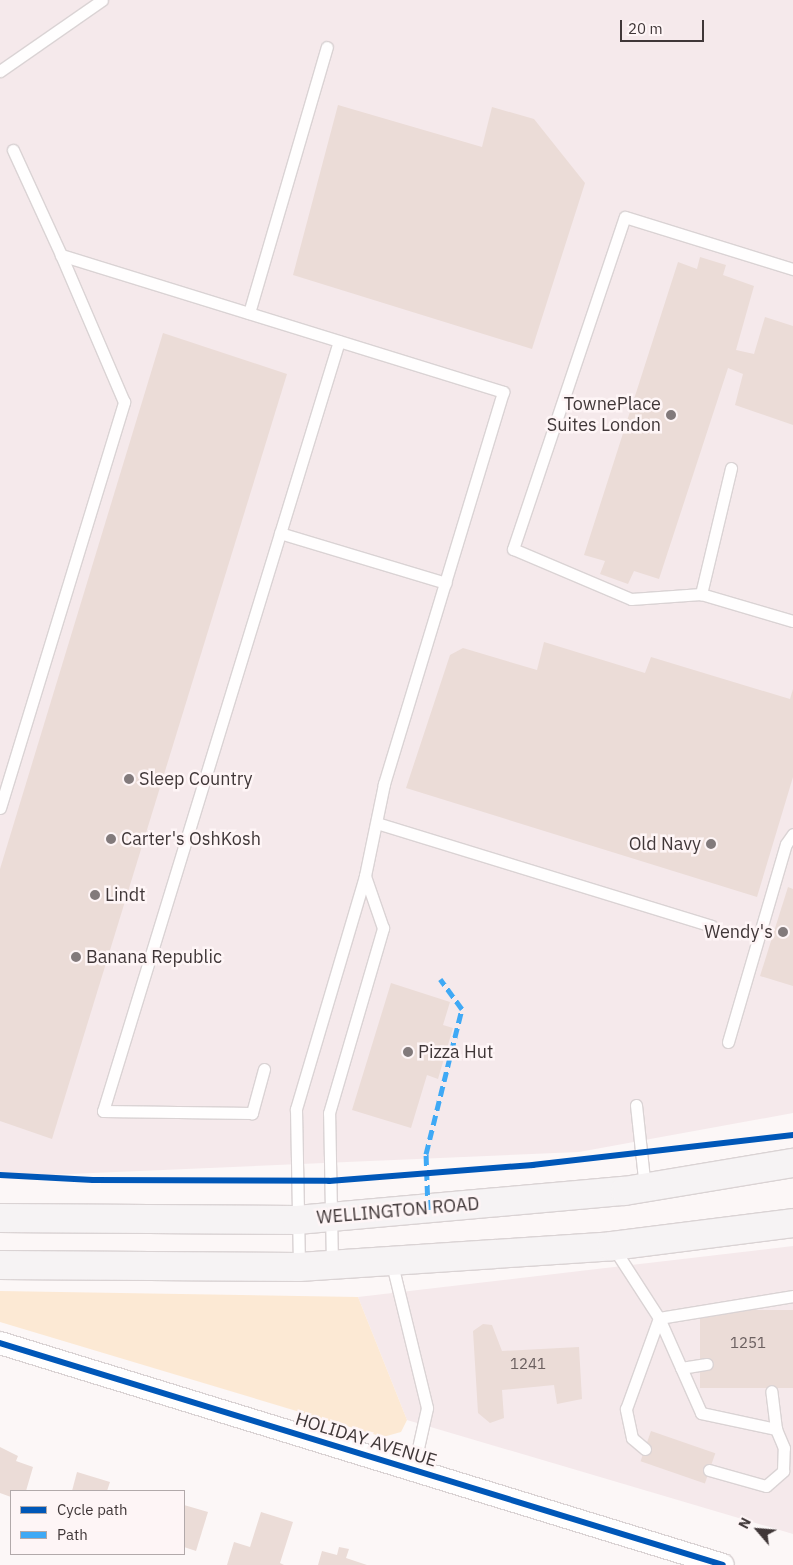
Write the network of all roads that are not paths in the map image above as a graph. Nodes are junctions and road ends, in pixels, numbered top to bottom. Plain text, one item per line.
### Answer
1 (102, 0) edge
2 (327, 47) dead end
3 (0, 71) edge
4 (13, 150) dead end
5 (61, 255) junction
6 (793, 269) edge
7 (249, 313) junction
8 (339, 341) junction
9 (731, 468) dead end
10 (280, 533) junction
11 (446, 583) junction
12 (701, 594) junction
13 (793, 621) edge
14 (0, 808) edge
15 (377, 823) junction
16 (793, 834) edge
17 (788, 857) edge
18 (365, 876) junction
19 (710, 926) dead end
20 (728, 1042) dead end
21 (264, 1069) dead end
22 (636, 1105) dead end
23 (793, 1163) edge
24 (645, 1188) junction
25 (330, 1217) junction
26 (0, 1218) edge
27 (297, 1220) junction
28 (793, 1223) edge
29 (612, 1246) junction
30 (391, 1260) junction
31 (332, 1264) junction
32 (0, 1265) edge
33 (299, 1267) junction
34 (793, 1296) edge
35 (763, 1301) junction
36 (765, 1314) dead end
37 (659, 1318) junction
38 (0, 1344) edge
39 (707, 1364) dead end
40 (681, 1368) junction
41 (771, 1391) dead end
42 (776, 1428) junction
43 (645, 1449) dead end
44 (413, 1470) junction
45 (709, 1470) dead end
46 (723, 1565) edge

1 - 3 lane
2 - 7 lane
4 - 5 lane
5 - 7 lane
5 - 14 lane
6 - 12 lane
7 - 8 lane
8 - 10 lane
8 - 11 lane
9 - 12 lane
10 - 11 lane
10 - 21 lane
11 - 15 lane
12 - 13 lane
15 - 18 lane
15 - 19 lane
16 - 17 lane
17 - 20 lane
18 - 25 lane
18 - 27 lane
22 - 24 lane
23 - 24 main road, WELLINGTON ROAD
24 - 25 main road, WELLINGTON ROAD
25 - 27 main road, WELLINGTON ROAD
25 - 31 lane
26 - 27 main road, WELLINGTON ROAD
27 - 33 lane
28 - 29 main road
29 - 30 main road
29 - 37 lane
30 - 31 main road
30 - 44 lane
31 - 33 main road
32 - 33 main road
34 - 35 lane
35 - 36 lane
35 - 37 lane
37 - 40 lane
37 - 43 lane
38 - 44 street, HOLIDAY AVENUE
39 - 40 lane
40 - 42 lane
41 - 42 lane
42 - 45 lane
44 - 46 street, HOLIDAY AVENUE

